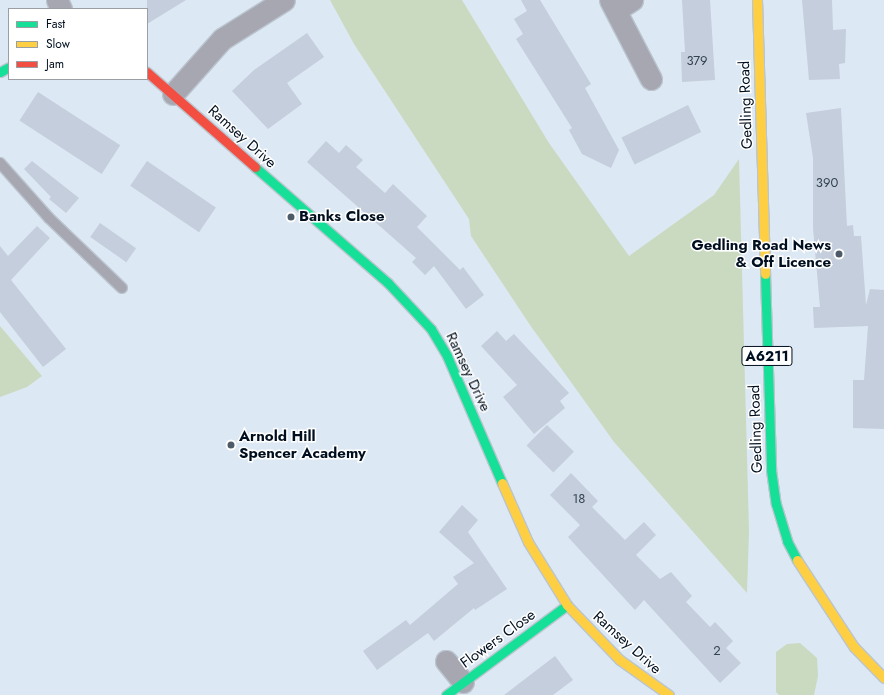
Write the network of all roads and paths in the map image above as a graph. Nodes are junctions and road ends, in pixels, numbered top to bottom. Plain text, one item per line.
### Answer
1 (757, 0) edge
2 (273, 2) edge
3 (619, 3) edge
4 (148, 73) edge
5 (651, 80) dead end
6 (173, 94) junction
7 (0, 163) edge
8 (122, 288) dead end
9 (567, 605) junction
10 (446, 661) dead end
11 (884, 678) edge
12 (463, 682) junction
13 (446, 695) edge
14 (669, 695) edge

1 - 11 street, Gedling Road / A6211
2 - 6 street
3 - 5 street
4 - 6 street, Ramsey Drive
6 - 9 street, Ramsey Drive
7 - 8 lane
9 - 12 street, Flowers Close
9 - 14 street, Ramsey Drive
10 - 12 street
12 - 13 street, Flowers Close

